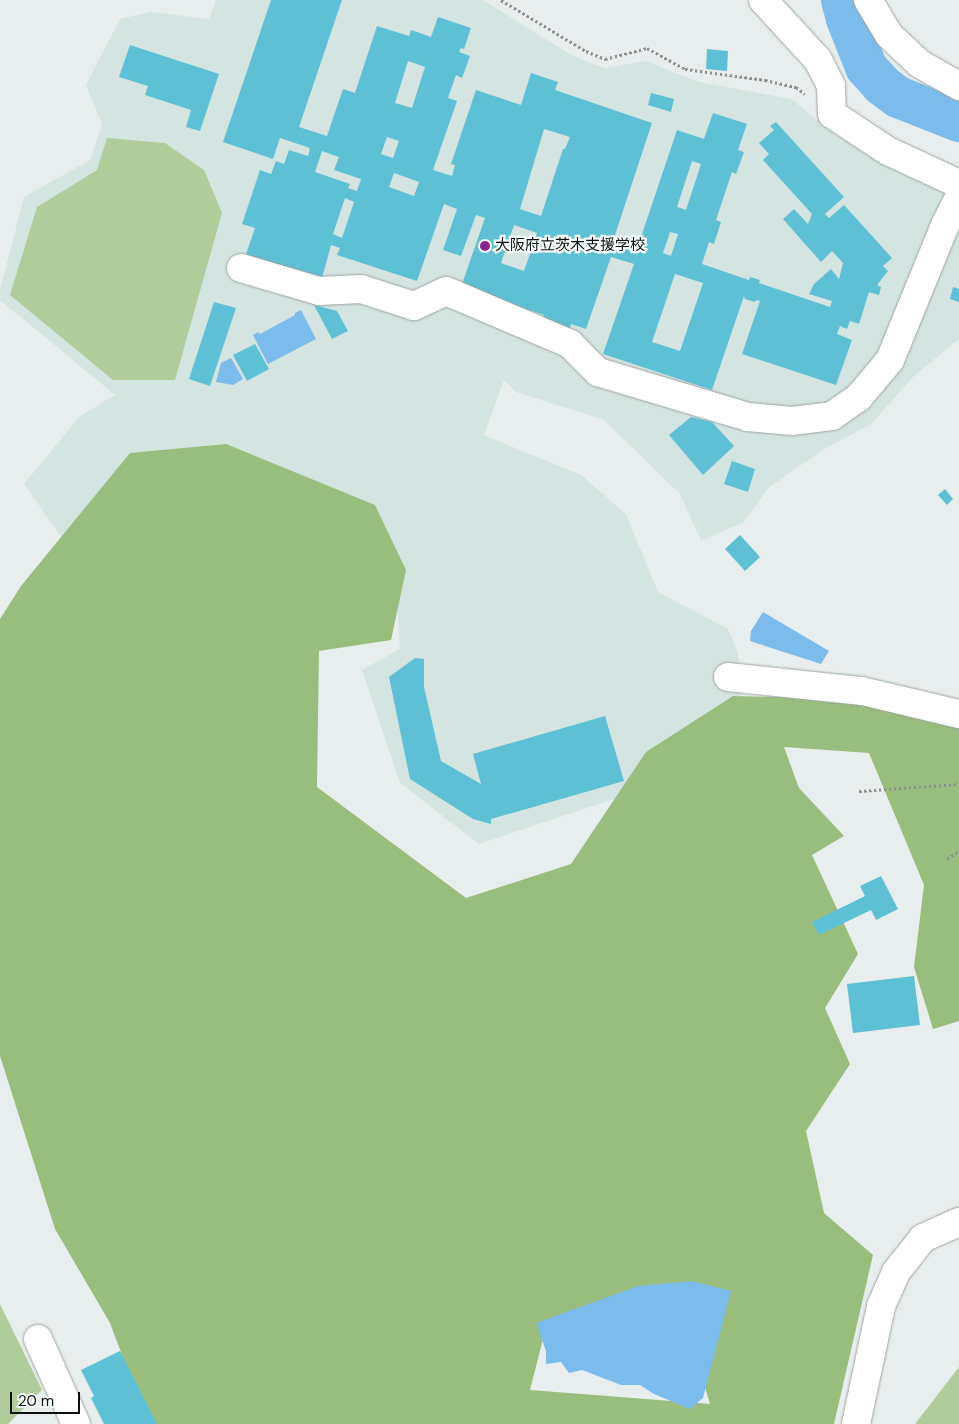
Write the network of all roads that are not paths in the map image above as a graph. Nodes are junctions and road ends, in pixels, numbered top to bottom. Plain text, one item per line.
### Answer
1 (763, 0) edge
2 (868, 0) edge
3 (959, 86) edge
4 (959, 184) edge
5 (959, 198) edge
6 (241, 268) dead end
7 (728, 677) dead end
8 (959, 714) edge
9 (959, 1222) edge
10 (38, 1339) dead end
11 (76, 1424) edge
12 (856, 1424) edge

1 - 4 street
2 - 3 street
5 - 6 street
7 - 8 street
9 - 12 street
10 - 11 street

